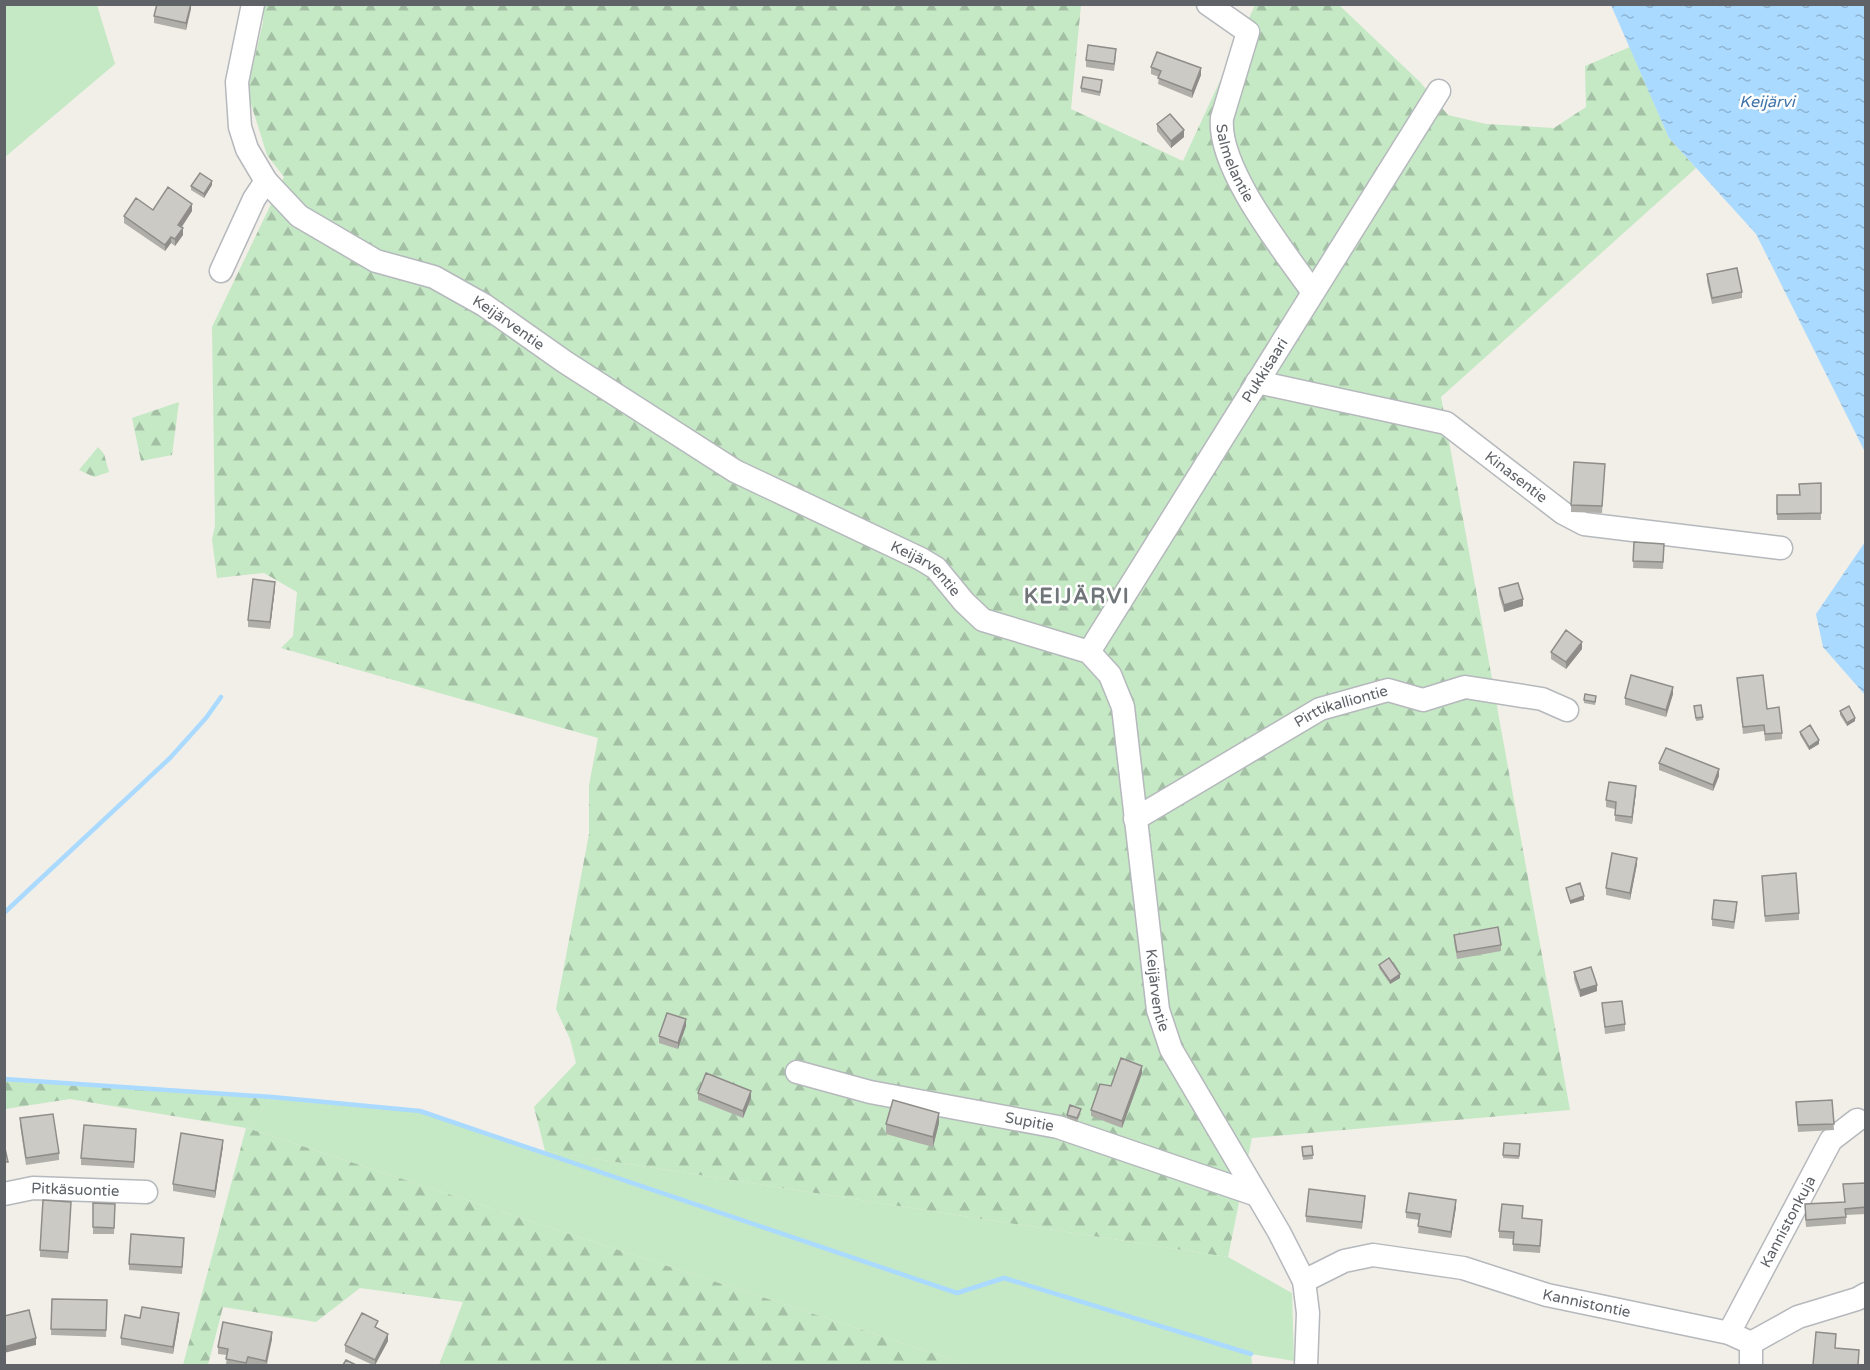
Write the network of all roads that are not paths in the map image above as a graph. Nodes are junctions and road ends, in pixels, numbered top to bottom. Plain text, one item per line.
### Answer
1 (253, 4) edge
2 (1208, 4) edge
3 (1439, 91) dead end
4 (266, 181) junction
5 (220, 271) dead end
6 (1312, 291) junction
7 (1257, 382) junction
8 (1781, 548) dead end
9 (1089, 652) junction
10 (1567, 710) dead end
11 (1135, 819) junction
12 (797, 1072) dead end
13 (1857, 1120) dead end
14 (146, 1192) dead end
15 (4, 1194) edge
16 (1257, 1195) junction
17 (1304, 1281) junction
18 (1866, 1294) edge
19 (1730, 1333) junction
20 (1751, 1343) junction
21 (1306, 1365) edge
22 (1751, 1365) edge

1 - 4 street, Keijärventie
2 - 6 street, Salmelantie
3 - 6 street, Pukkisaari
4 - 5 street
4 - 9 street, Keijärventie
6 - 7 street, Pukkisaari
7 - 8 street, Kinasentie
7 - 9 street, Pukkisaari
9 - 11 street, Keijärventie
10 - 11 street, Pirttikalliontie
11 - 16 street, Keijärventie
12 - 16 street, Supitie
13 - 19 street, Kannistonkuja
14 - 15 street, Pitkäsuontie
16 - 17 street, Keijärventie
17 - 19 street, Kannistontie
17 - 21 street, Keijärventie
18 - 20 street
19 - 20 street, Kannistontie
20 - 22 street

